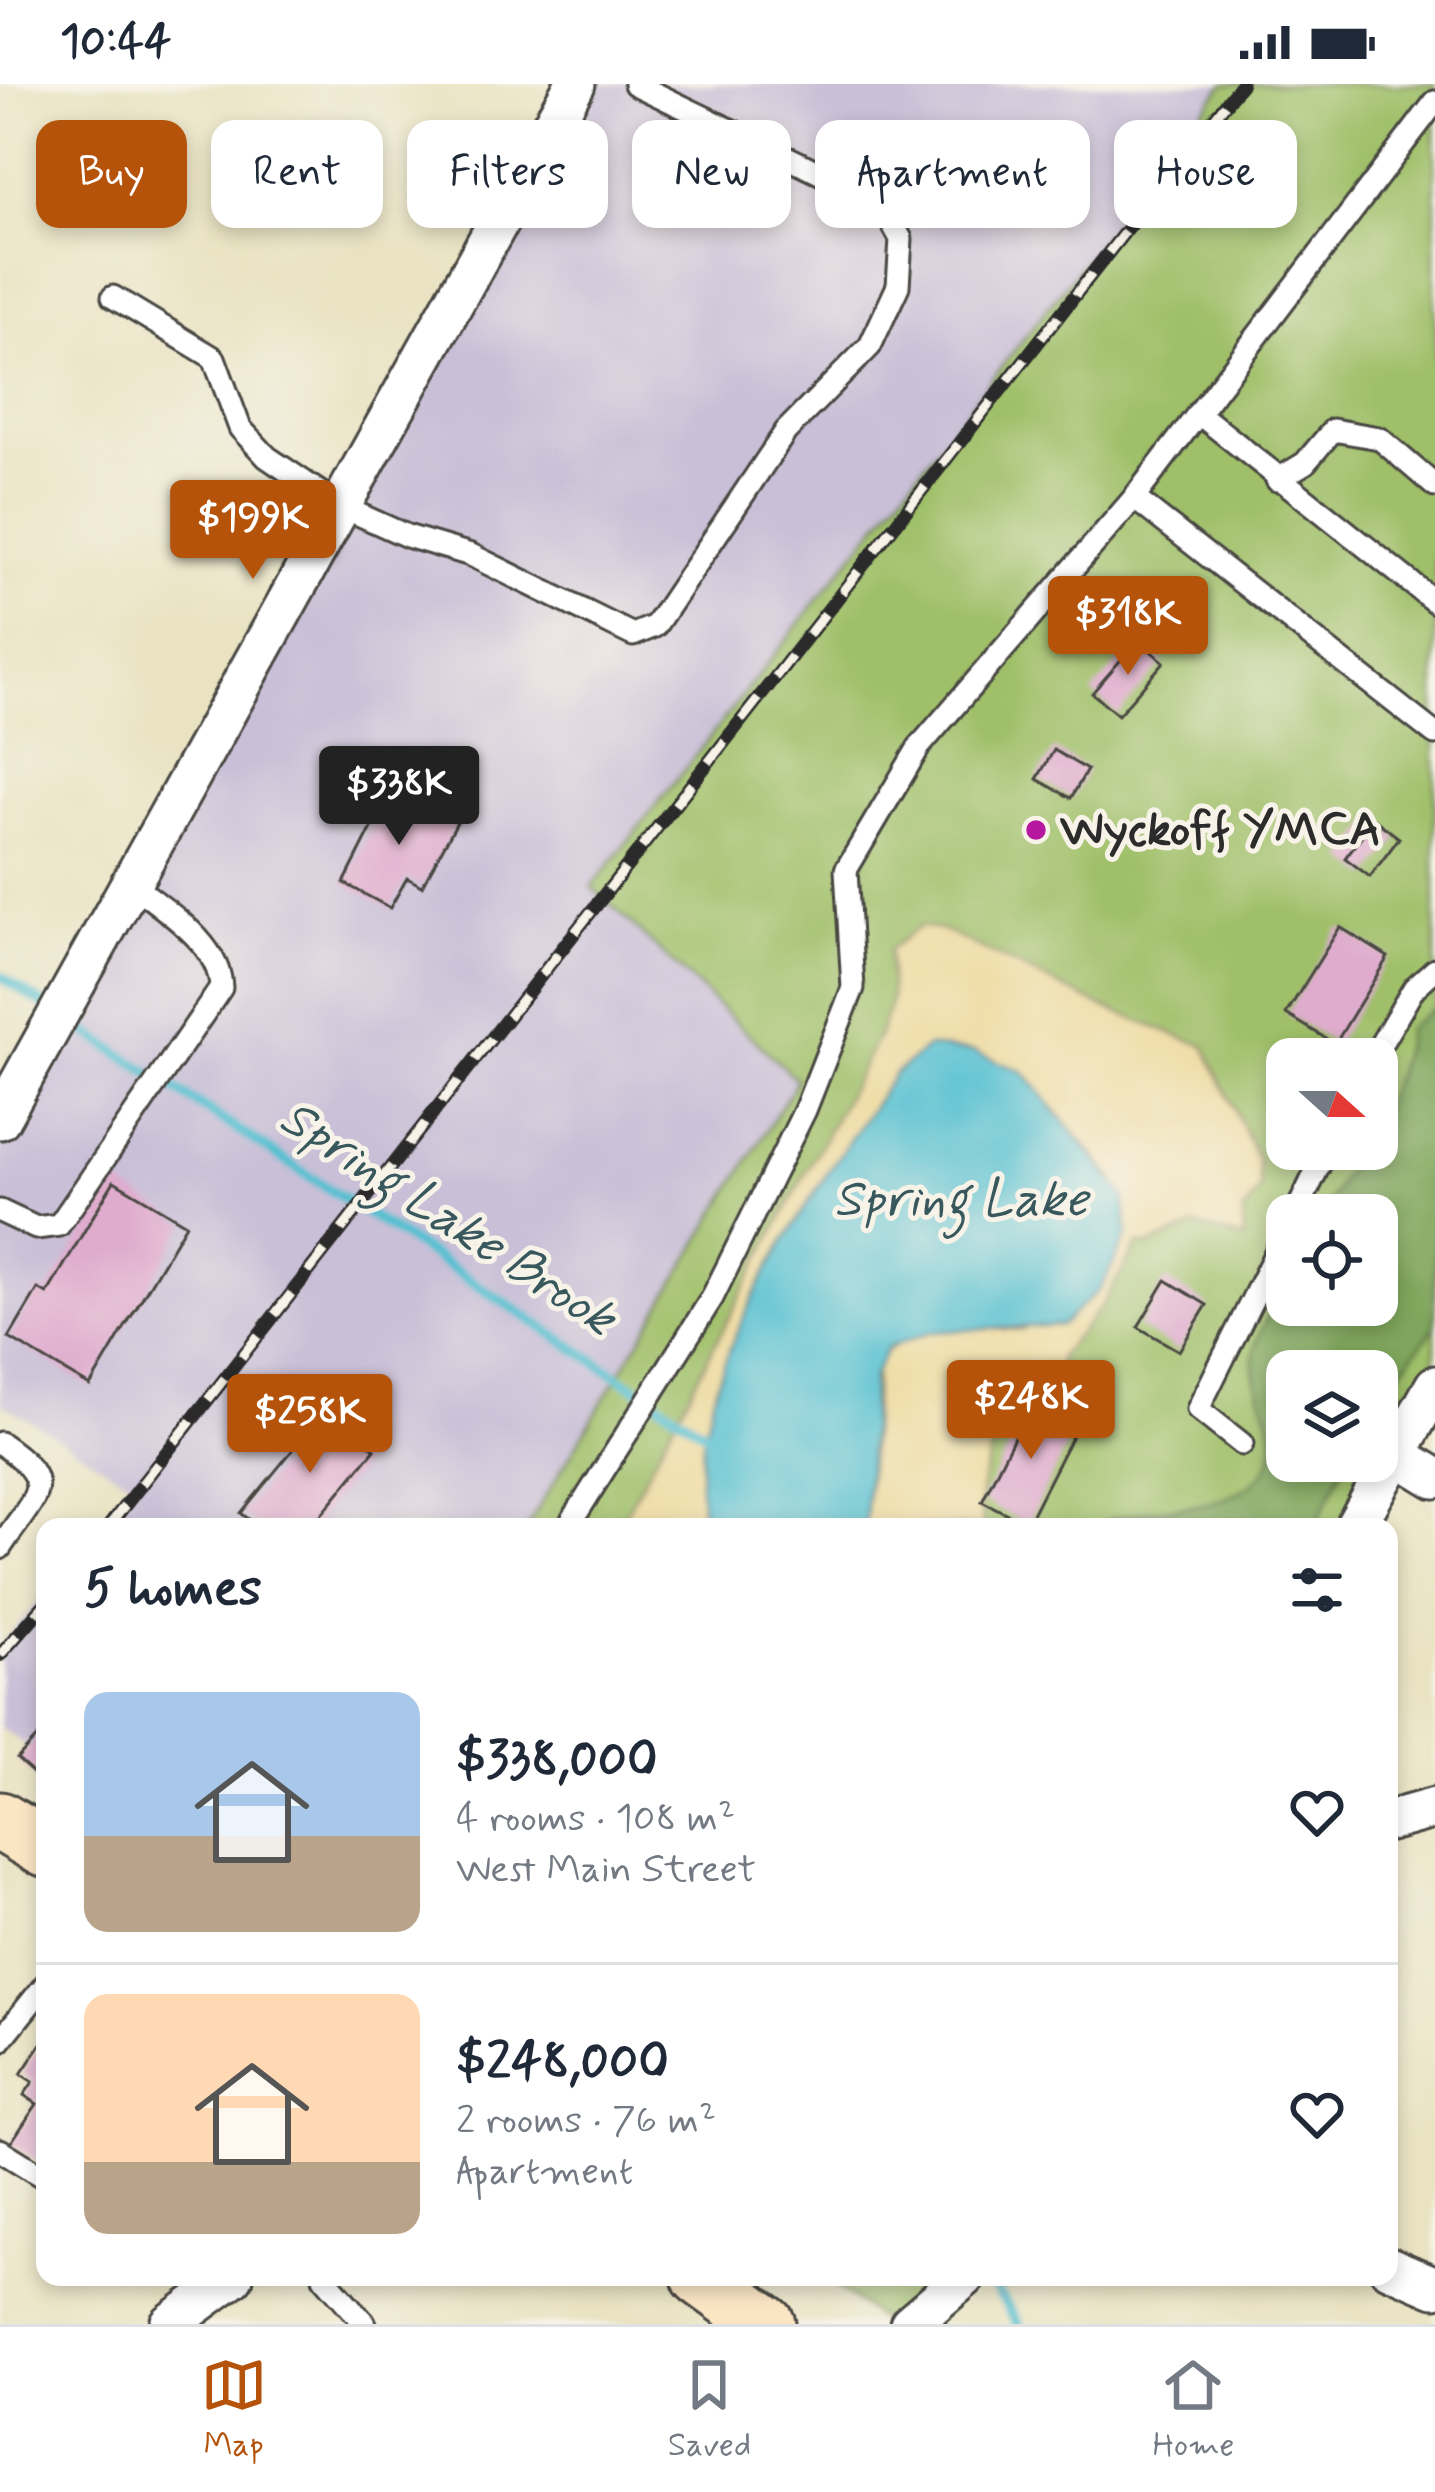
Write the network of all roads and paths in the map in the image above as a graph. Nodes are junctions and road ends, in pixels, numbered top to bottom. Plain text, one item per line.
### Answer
1 (575, 84) edge
2 (635, 84) edge
3 (1435, 102) edge
4 (113, 297) dead end
5 (1198, 413) junction
6 (1277, 480) junction
7 (1435, 486) edge
8 (1134, 497) junction
9 (338, 505) junction
10 (1435, 602) edge
11 (1435, 734) edge
12 (130, 882) junction
13 (1435, 969) edge
14 (1384, 1038) edge
15 (0, 1119) edge
16 (0, 1211) edge
17 (1266, 1272) edge
18 (1435, 1386) edge
19 (0, 1443) edge
20 (1242, 1444) dead end
21 (1398, 1446) edge
22 (1398, 1455) edge
23 (1435, 1478) edge
24 (1379, 1482) edge
25 (574, 1518) edge
26 (1360, 1518) edge
27 (0, 1548) edge
28 (1435, 1808) edge
29 (1398, 1818) edge
30 (36, 1996) edge
31 (0, 2041) edge
32 (0, 2150) edge
33 (36, 2172) edge
34 (1398, 2270) edge
35 (1432, 2283) edge
36 (221, 2286) edge
37 (332, 2286) edge
38 (713, 2286) edge
39 (954, 2286) edge
40 (170, 2324) edge
41 (364, 2324) edge
42 (766, 2324) edge
43 (910, 2324) edge

1 - 9 street
2 - 9 lane
3 - 5 lane
4 - 9 lane
5 - 6 lane
5 - 8 lane
6 - 7 lane
6 - 10 lane
8 - 11 lane
8 - 25 lane
9 - 12 street
12 - 15 street
12 - 16 lane
13 - 14 lane
17 - 20 lane
18 - 21 street
19 - 27 lane
22 - 23 street
24 - 26 street
28 - 29 street
30 - 31 lane
32 - 33 lane
34 - 35 street
36 - 40 street
37 - 41 lane
38 - 42 main road
39 - 43 street

